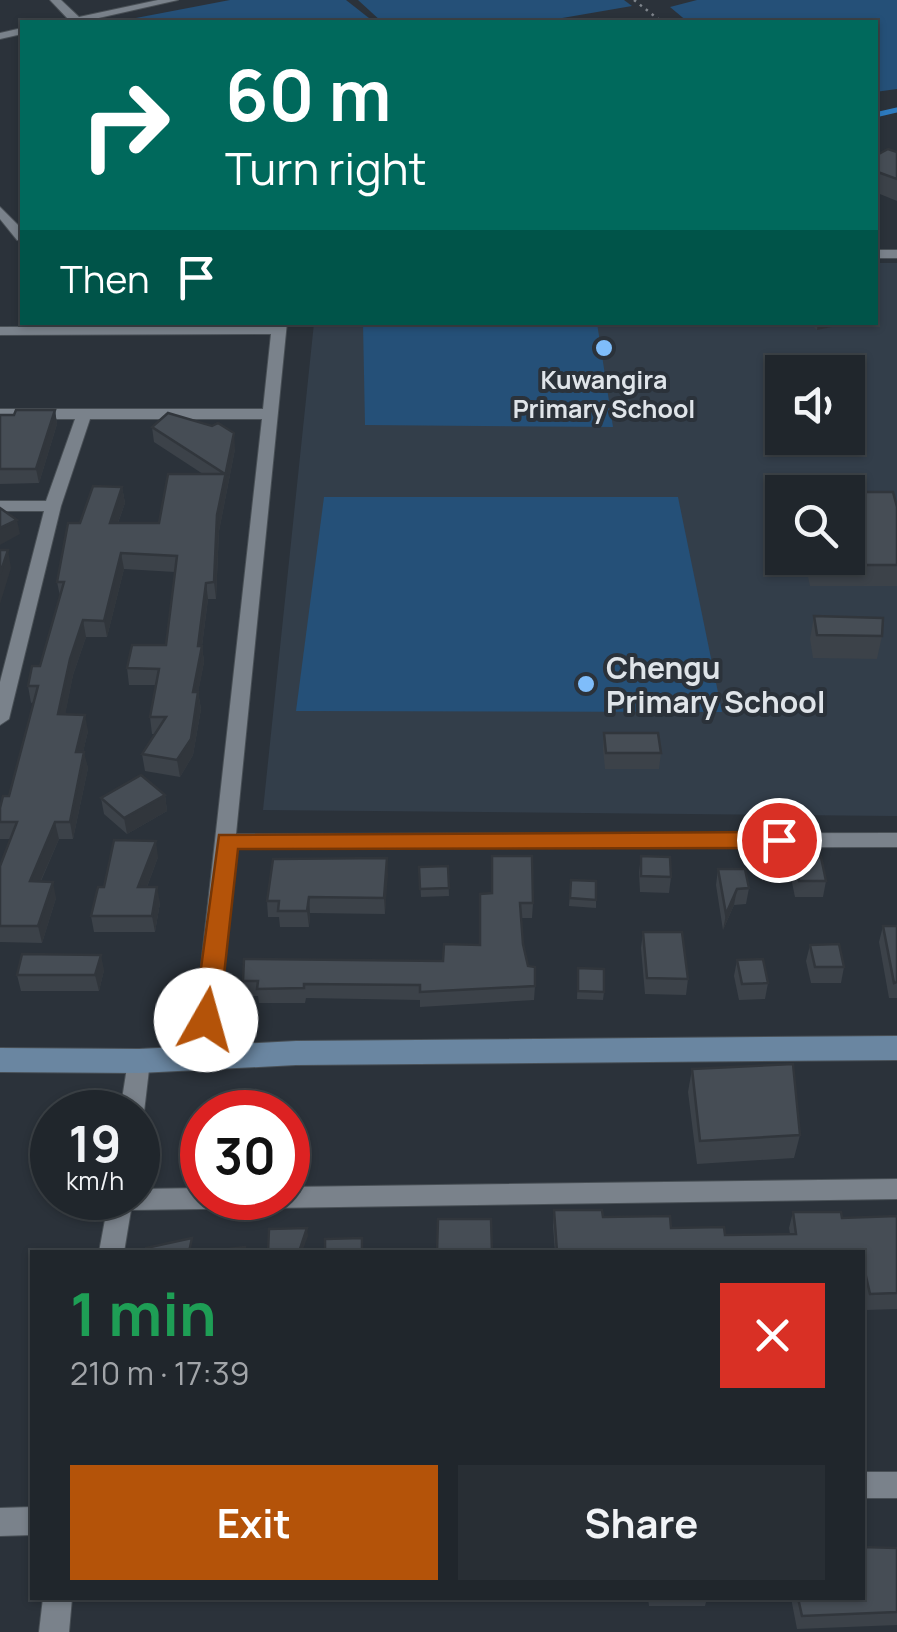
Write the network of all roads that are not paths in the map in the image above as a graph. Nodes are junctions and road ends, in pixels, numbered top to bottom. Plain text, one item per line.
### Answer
1 (55, 0) edge
2 (171, 0) edge
3 (70, 20) edge
4 (81, 20) edge
5 (0, 212) edge
6 (20, 235) edge
7 (279, 326) edge
8 (0, 331) edge
9 (0, 414) edge
10 (84, 414) junction
11 (267, 414) junction
12 (0, 506) edge
13 (53, 506) junction
14 (0, 719) edge
15 (897, 840) edge
16 (228, 841) junction
17 (897, 1048) edge
18 (202, 1056) junction
19 (0, 1060) edge
20 (139, 1061) junction
21 (135, 1090) edge
22 (897, 1189) edge
23 (160, 1198) edge
24 (117, 1220) edge
25 (112, 1250) edge
26 (865, 1485) edge
27 (897, 1485) edge
28 (30, 1521) edge
29 (0, 1522) edge
30 (58, 1600) edge
31 (54, 1632) edge

1 - 3 street
2 - 4 street
5 - 6 street
7 - 8 street
7 - 11 street
9 - 10 street
10 - 11 street
10 - 13 street
11 - 16 street
12 - 13 street
13 - 14 street
15 - 16 street
16 - 18 street
17 - 18 street
18 - 20 street
19 - 20 street
20 - 21 street
22 - 23 street
24 - 25 street
26 - 27 street
28 - 29 street
30 - 31 street

